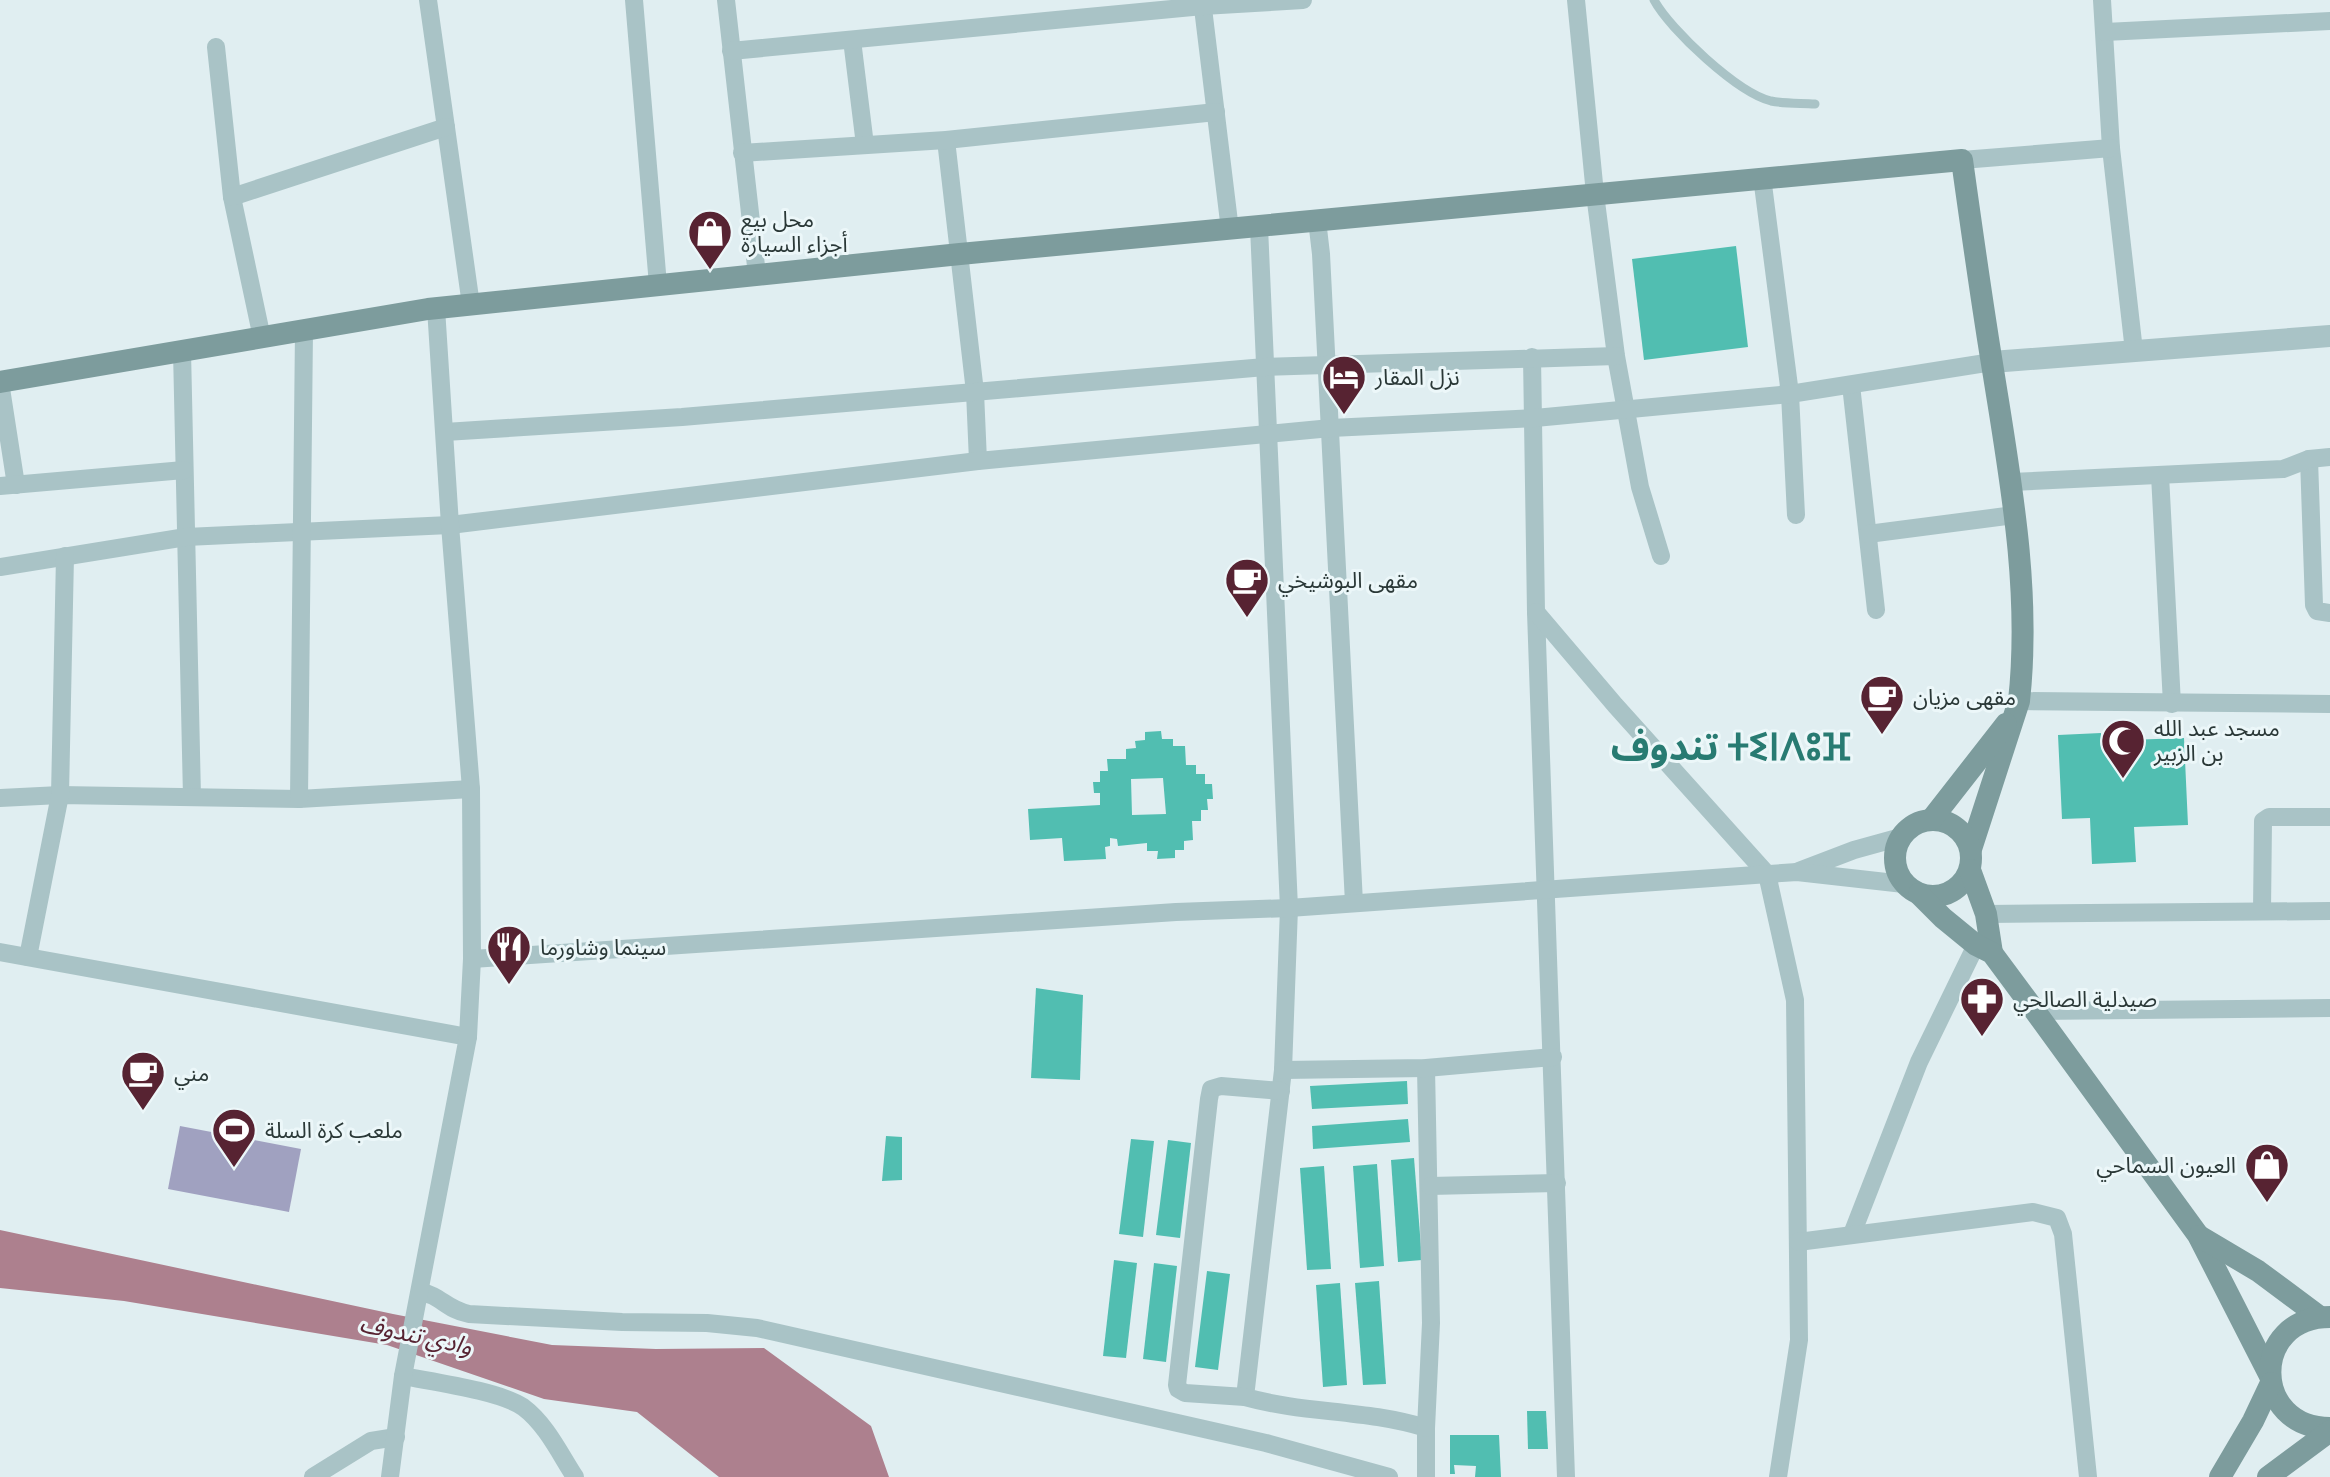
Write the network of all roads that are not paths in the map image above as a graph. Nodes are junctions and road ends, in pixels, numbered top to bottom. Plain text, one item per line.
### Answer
1 (428, 0) edge
2 (634, 0) edge
3 (726, 0) edge
4 (1303, 0) edge
5 (1576, 0) edge
6 (1654, 0) edge
7 (2102, 0) edge
8 (1202, 3) edge
9 (2330, 21) edge
10 (2105, 32) junction
11 (852, 40) junction
12 (216, 47) dead end
13 (731, 51) junction
14 (1815, 104) dead end
15 (1216, 112) junction
16 (446, 127) junction
17 (946, 140) junction
18 (865, 145) junction
19 (2111, 148) junction
20 (742, 153) junction
21 (1962, 160) junction
22 (1762, 177) junction
23 (1595, 194) junction
24 (232, 197) junction
25 (1317, 220) junction
26 (1259, 227) junction
27 (1230, 230) junction
28 (960, 254) junction
29 (757, 275) junction
30 (658, 285) junction
31 (471, 305) junction
32 (436, 308) junction
33 (304, 330) junction
34 (2330, 336) edge
35 (262, 338) junction
36 (182, 351) junction
37 (2134, 351) junction
38 (1616, 356) junction
39 (1532, 357) junction
40 (1992, 362) junction
41 (1326, 364) junction
42 (1265, 367) junction
43 (0, 382) edge
44 (1851, 385) junction
45 (975, 392) junction
46 (1790, 394) junction
47 (1624, 411) junction
48 (1535, 418) junction
49 (1331, 428) junction
50 (445, 432) junction
51 (1268, 434) junction
52 (2330, 457) edge
53 (2309, 459) junction
54 (978, 461) junction
55 (184, 470) junction
56 (2160, 475) junction
57 (2011, 482) junction
58 (8, 486) edge
59 (1796, 515) dead end
60 (2014, 515) junction
61 (450, 525) junction
62 (303, 532) junction
63 (1868, 534) junction
64 (186, 537) junction
65 (65, 556) junction
66 (1661, 556) dead end
67 (0, 567) edge
68 (1876, 610) dead end
69 (1536, 612) junction
70 (2330, 613) edge
71 (2172, 704) junction
72 (2330, 704) edge
73 (2016, 708) junction
74 (471, 789) junction
75 (60, 795) junction
76 (192, 797) junction
77 (0, 798) edge
78 (299, 799) junction
79 (2330, 817) edge
80 (1931, 820) junction
81 (1901, 837) junction
82 (1971, 859) junction
83 (1797, 872) junction
84 (1767, 874) junction
85 (1547, 888) junction
86 (1912, 889) junction
87 (1354, 903) junction
88 (1289, 908) junction
89 (2262, 911) junction
90 (2330, 911) edge
91 (1986, 914) junction
92 (1984, 949) junction
93 (0, 952) edge
94 (28, 957) junction
95 (472, 959) junction
96 (2330, 1008) edge
97 (2035, 1011) junction
98 (468, 1037) junction
99 (1553, 1057) junction
100 (1426, 1068) junction
101 (1283, 1070) junction
102 (1281, 1091) junction
103 (1557, 1183) junction
104 (1430, 1186) junction
105 (1852, 1234) junction
106 (2198, 1235) junction
107 (1798, 1242) junction
108 (420, 1292) junction
109 (2325, 1317) edge
110 (403, 1376) junction
111 (2270, 1378) junction
112 (1245, 1397) junction
113 (1426, 1428) junction
114 (2330, 1429) edge
115 (396, 1437) junction
116 (313, 1477) edge
117 (390, 1477) edge
118 (575, 1477) edge
119 (1389, 1477) edge
120 (1426, 1477) edge
121 (1566, 1477) edge
122 (1778, 1477) edge
123 (2088, 1477) edge
124 (2220, 1477) edge
125 (2268, 1477) edge

1 - 16 street
2 - 30 street
3 - 13 street
4 - 8 street
5 - 23 street
6 - 14 lane
7 - 10 street
8 - 11 street
8 - 15 street
9 - 10 street
10 - 19 street
11 - 13 street
11 - 18 street
12 - 24 street
13 - 20 street
15 - 17 street
15 - 27 street
16 - 24 street
16 - 31 street
17 - 18 street
17 - 28 street
18 - 20 street
19 - 21 street
19 - 37 street
20 - 29 street
21 - 22 main road
21 - 40 main road
22 - 23 main road
22 - 46 street
23 - 25 main road
23 - 38 street
24 - 35 street
25 - 26 main road
25 - 41 street
26 - 27 main road
26 - 42 street
27 - 28 main road
28 - 29 main road
28 - 45 street
29 - 30 main road
30 - 31 main road
31 - 32 main road
32 - 33 main road
32 - 50 street
33 - 35 main road
33 - 62 street
34 - 37 street
35 - 36 main road
36 - 43 main road
36 - 55 street
37 - 40 street
38 - 39 street
38 - 47 street
39 - 41 street
39 - 48 street
40 - 44 street
40 - 57 main road
41 - 42 street
41 - 49 street
42 - 45 street
42 - 51 street
43 - 58 street
44 - 46 street
44 - 63 street
45 - 50 street
45 - 54 street
46 - 47 street
46 - 59 street
47 - 48 street
47 - 66 street
48 - 49 street
48 - 69 street
49 - 51 street
49 - 87 street
50 - 61 street
51 - 54 street
51 - 88 street
52 - 53 street
53 - 56 street
53 - 70 street
54 - 61 street
55 - 58 street
55 - 64 street
56 - 57 street
56 - 71 street
57 - 60 main road
60 - 63 street
60 - 73 main road
61 - 62 street
61 - 74 street
62 - 64 street
62 - 78 street
63 - 68 street
64 - 65 street
64 - 76 street
65 - 67 street
65 - 75 street
69 - 84 street
69 - 85 street
71 - 72 street
71 - 73 street
73 - 80 main road
73 - 82 main road
74 - 78 street
74 - 95 street
75 - 76 street
75 - 77 street
75 - 94 street
76 - 78 street
79 - 89 street
80 - 81 main road
80 - 82 main road
81 - 83 street
81 - 86 main road
82 - 86 main road
82 - 91 main road
83 - 84 street
83 - 86 street
84 - 85 street
84 - 107 street
85 - 87 street
85 - 99 street
86 - 92 main road
87 - 88 street
88 - 95 street
88 - 101 street
89 - 90 street
89 - 91 street
91 - 92 main road
92 - 97 main road
92 - 105 street
93 - 94 street
94 - 98 street
95 - 98 street
96 - 97 street
97 - 106 main road
98 - 108 street
99 - 100 street
99 - 103 street
100 - 101 street
100 - 104 street
101 - 102 street
102 - 112 street
102 - 112 street
103 - 104 street
103 - 121 street
104 - 113 street
105 - 107 street
105 - 123 street
106 - 109 main road
106 - 111 main road
107 - 122 street
108 - 110 street
108 - 119 street
109 - 111 main road
110 - 115 street
110 - 118 street
111 - 114 main road
111 - 124 main road
112 - 113 street
113 - 120 street
114 - 125 main road
115 - 116 street
115 - 117 street

